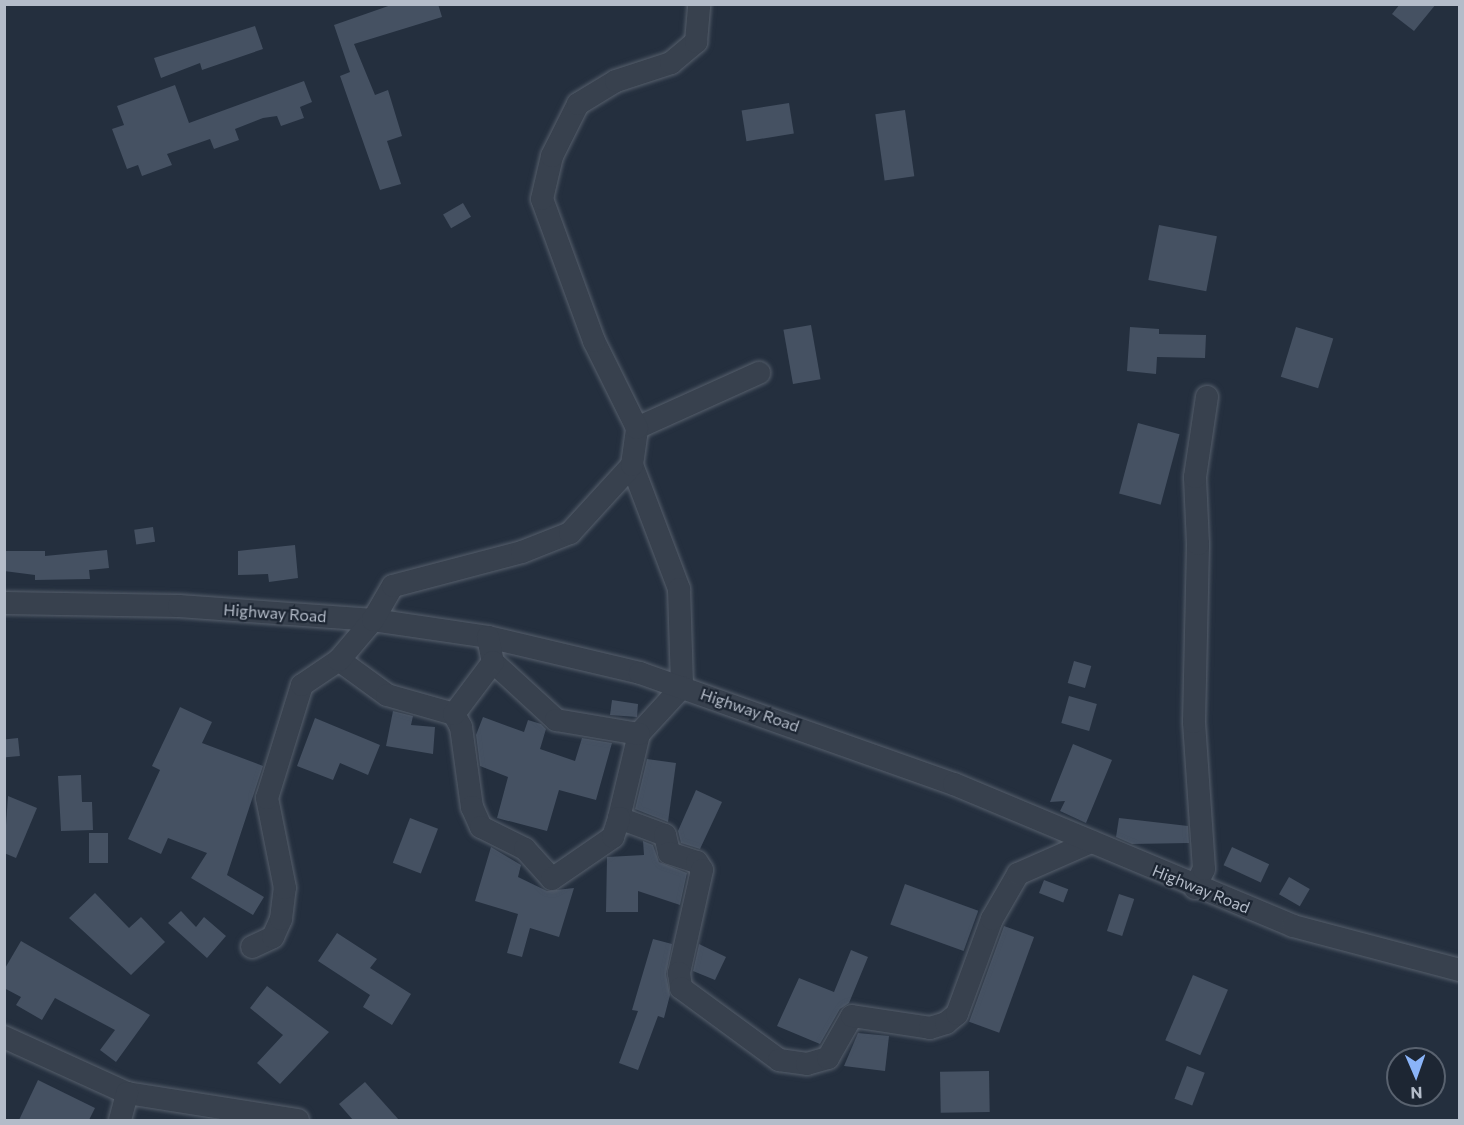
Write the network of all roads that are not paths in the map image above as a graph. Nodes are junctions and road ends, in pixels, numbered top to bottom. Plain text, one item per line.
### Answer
1 (699, 4) edge
2 (759, 373) dead end
3 (1207, 397) dead end
4 (636, 428) junction
5 (632, 465) junction
6 (4, 603) edge
7 (373, 620) junction
8 (488, 637) junction
9 (339, 660) junction
10 (493, 662) junction
11 (682, 687) junction
12 (454, 714) junction
13 (639, 735) junction
14 (619, 818) junction
15 (1091, 842) junction
16 (1195, 888) junction
17 (252, 947) dead end
18 (1460, 970) edge
19 (4, 1037) edge
20 (127, 1093) junction
21 (120, 1120) edge
22 (298, 1120) edge

1 - 4 street
2 - 4 street
3 - 16 street
4 - 5 street
5 - 7 street
5 - 11 street
6 - 7 street, Highway Road
7 - 8 street, Highway Road
7 - 9 street
8 - 10 street
8 - 11 street, Highway Road
9 - 12 street
9 - 17 street
10 - 12 street
10 - 13 street
11 - 13 street
11 - 15 street, Highway Road
12 - 14 street
13 - 14 street
14 - 15 street
15 - 16 street, Highway Road
16 - 18 street, Highway Road
19 - 20 street
20 - 21 street
20 - 22 street

